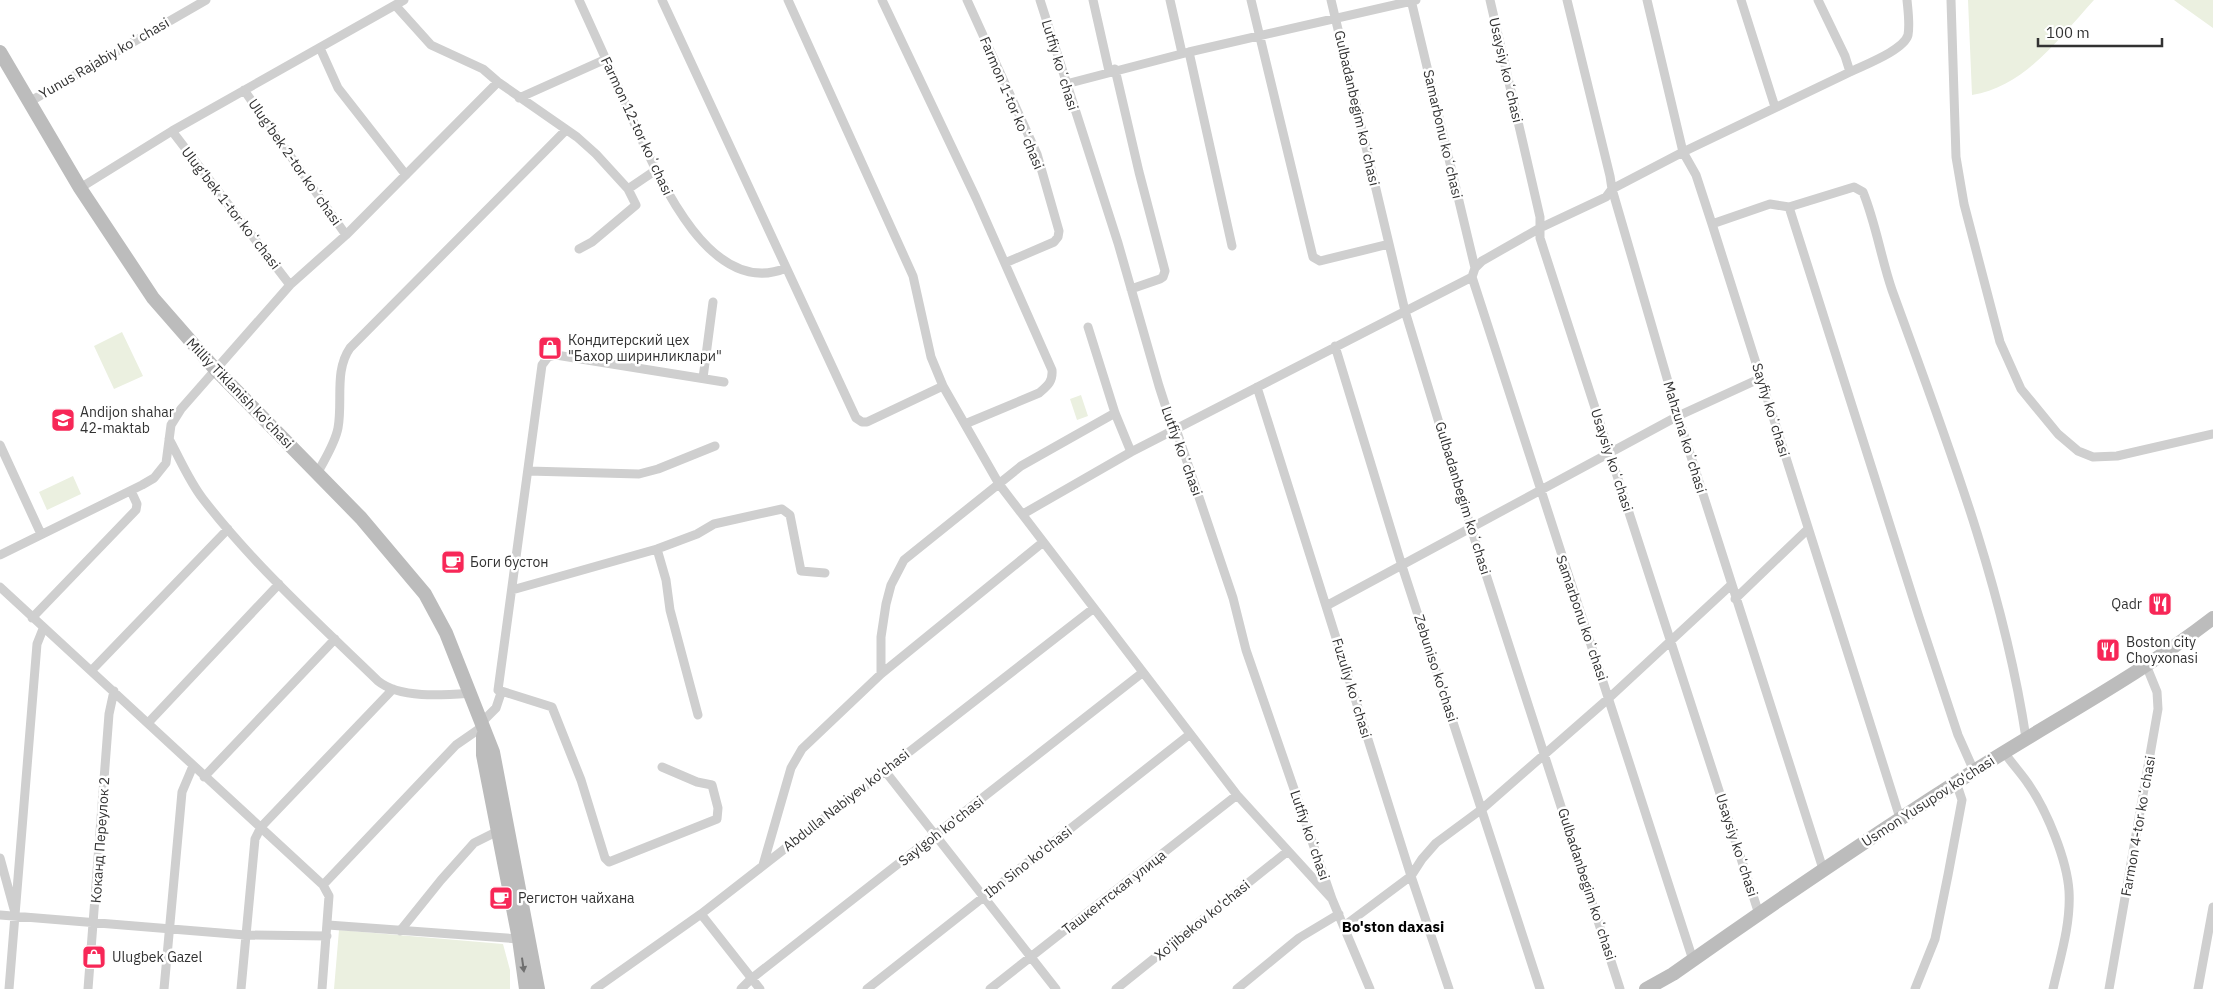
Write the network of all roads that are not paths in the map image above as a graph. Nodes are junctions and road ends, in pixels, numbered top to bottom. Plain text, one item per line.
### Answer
1 (206, 0) edge
2 (404, 0) edge
3 (579, 0) edge
4 (662, 0) edge
5 (788, 0) edge
6 (882, 0) edge
7 (967, 0) edge
8 (1040, 0) edge
9 (1093, 0) edge
10 (1170, 0) edge
11 (1251, 0) edge
12 (1331, 0) edge
13 (1413, 0) edge
14 (1490, 0) edge
15 (1567, 0) edge
16 (1648, 0) edge
17 (1741, 0) edge
18 (1818, 0) edge
19 (1907, 0) edge
20 (1951, 0) edge
21 (395, 5) junction
22 (1336, 19) junction
23 (1259, 36) junction
24 (320, 48) junction
25 (0, 52) edge
26 (1185, 53) junction
27 (606, 59) junction
28 (1112, 70) junction
29 (1850, 72) junction
30 (498, 82) junction
31 (1066, 84) junction
32 (244, 90) junction
33 (519, 98) junction
34 (29, 102) junction
35 (1775, 107) junction
36 (566, 130) junction
37 (172, 131) junction
38 (1683, 152) junction
39 (656, 170) junction
40 (406, 175) junction
41 (80, 188) junction
42 (628, 189) junction
43 (1612, 190) junction
44 (1788, 207) junction
45 (1712, 224) junction
46 (1540, 228) junction
47 (346, 235) junction
48 (1389, 244) junction
49 (1232, 246) dead end
50 (579, 249) dead end
51 (1005, 263) junction
52 (786, 268) junction
53 (1474, 273) junction
54 (290, 285) junction
55 (1131, 289) junction
56 (713, 302) dead end
57 (1405, 311) junction
58 (1088, 327) dead end
59 (1334, 346) junction
60 (215, 369) junction
61 (702, 378) junction
62 (1761, 378) junction
63 (724, 382) dead end
64 (943, 386) junction
65 (1257, 387) junction
66 (1115, 413) junction
67 (1678, 416) junction
68 (965, 424) junction
69 (1176, 429) junction
70 (2213, 434) edge
71 (169, 439) junction
72 (0, 446) edge
73 (716, 446) dead end
74 (1132, 452) junction
75 (1609, 453) junction
76 (528, 471) junction
77 (317, 474) junction
78 (999, 484) junction
79 (130, 491) junction
80 (1540, 492) junction
81 (1023, 514) junction
82 (228, 528) junction
83 (1472, 528) junction
84 (1808, 529) junction
85 (41, 534) junction
86 (1042, 542) junction
87 (657, 549) junction
88 (0, 555) edge
89 (1402, 566) junction
90 (825, 573) dead end
91 (279, 584) junction
92 (1731, 585) junction
93 (0, 588) edge
94 (512, 590) junction
95 (1735, 599) junction
96 (1326, 606) junction
97 (1094, 608) junction
98 (32, 618) junction
99 (2213, 618) edge
100 (43, 629) junction
101 (335, 639) junction
102 (1672, 642) junction
103 (2146, 665) junction
104 (91, 671) junction
105 (1142, 673) junction
106 (881, 674) junction
107 (393, 689) junction
108 (114, 691) junction
109 (471, 693) junction
110 (502, 693) junction
111 (1609, 698) junction
112 (698, 715) dead end
113 (148, 723) junction
114 (482, 725) junction
115 (1189, 735) junction
116 (2026, 738) junction
117 (2004, 752) junction
118 (1545, 753) junction
119 (193, 766) junction
120 (662, 767) dead end
121 (884, 770) junction
122 (1974, 771) junction
123 (204, 776) junction
124 (1956, 782) junction
125 (1237, 795) junction
126 (1482, 809) junction
127 (1900, 818) junction
128 (261, 828) junction
129 (498, 831) junction
130 (935, 836) junction
131 (1288, 851) junction
132 (0, 858) edge
133 (763, 865) junction
134 (1823, 870) junction
135 (1411, 876) junction
136 (323, 885) junction
137 (984, 896) junction
138 (1332, 899) junction
139 (2213, 907) edge
140 (702, 914) junction
141 (1339, 914) junction
142 (1759, 914) junction
143 (0, 915) edge
144 (16, 916) junction
145 (94, 924) junction
146 (328, 925) junction
147 (1344, 926) junction
148 (170, 928) junction
149 (400, 931) junction
150 (246, 935) junction
151 (327, 936) junction
152 (519, 939) junction
153 (1031, 957) junction
154 (1693, 960) junction
155 (751, 979) junction
156 (10, 989) edge
157 (88, 989) edge
158 (164, 989) edge
159 (241, 989) edge
160 (322, 989) edge
161 (526, 989) edge
162 (538, 989) edge
163 (595, 989) edge
164 (741, 989) edge
165 (760, 989) edge
166 (867, 989) edge
167 (990, 989) edge
168 (1056, 989) edge
169 (1116, 989) edge
170 (1237, 989) edge
171 (1370, 989) edge
172 (1449, 989) edge
173 (1540, 989) edge
174 (1620, 989) edge
175 (1646, 989) edge
176 (1916, 989) edge
177 (2053, 989) edge
178 (2109, 989) edge
179 (2198, 989) edge

1 - 34 street, Yunus Rajabiy koʻchasi
2 - 21 street
3 - 27 street, Farmon 12-tor koʻchasi
4 - 52 street
5 - 64 street
6 - 51 street
7 - 51 street, Farmon 1-tor koʻchasi
8 - 31 street, Lutfiy koʻchasi
9 - 28 street
10 - 26 street
11 - 23 street
12 - 22 street, Gulbadanbegim koʻchasi
13 - 22 street
13 - 53 street, Samarbonu koʻchasi
14 - 46 street, Usaysiy koʻchasi
15 - 43 street, Mahzuna koʻchasi
16 - 38 street, Sayfiy koʻchasi
17 - 35 street
18 - 29 street
19 - 29 street
20 - 70 street
21 - 24 street
21 - 30 street
22 - 23 street
22 - 48 street, Gulbadanbegim koʻchasi
23 - 26 street
23 - 48 street
24 - 32 street
24 - 40 street
25 - 34 main road, Milliy Tiklanish ko'chasi
26 - 28 street
26 - 49 street
27 - 33 street
27 - 39 street, Farmon 12-tor koʻchasi
28 - 31 street
28 - 55 street
29 - 35 street
30 - 33 street
30 - 40 street
31 - 55 street, Lutfiy koʻchasi
32 - 37 street
32 - 47 street, Ulug‘bek 2-tor koʻchasi
33 - 36 street
34 - 41 main road, Milliy Tiklanish ko'chasi
35 - 38 street
36 - 42 street
36 - 77 street
37 - 41 street
37 - 54 street, Ulug‘bek 1-tor koʻchasi
38 - 43 street
38 - 45 street, Sayfiy koʻchasi
39 - 42 street
39 - 52 street, Farmon 12-tor koʻchasi
40 - 47 street
41 - 60 main road, Milliy Tiklanish ko'chasi
42 - 50 street
43 - 46 street
43 - 67 street, Mahzuna koʻchasi
44 - 45 street
44 - 116 street
44 - 122 street
45 - 62 street, Sayfiy koʻchasi
46 - 53 street
46 - 75 street, Usaysiy koʻchasi
47 - 54 street
48 - 57 street, Gulbadanbegim koʻchasi
51 - 68 street
52 - 64 street
53 - 57 street
53 - 80 street, Samarbonu koʻchasi
54 - 60 street
55 - 69 street, Lutfiy koʻchasi
56 - 61 street
57 - 59 street
57 - 83 street, Gulbadanbegim koʻchasi
58 - 66 street
59 - 65 street
59 - 89 street, Zebuniso ko'chasi
60 - 71 street
60 - 77 main road, Milliy Tiklanish ko'chasi
61 - 63 street
61 - 76 street
62 - 67 street
62 - 84 street, Sayfiy koʻchasi
64 - 68 street
65 - 69 street
65 - 96 street, Fuzuliy koʻchasi
66 - 74 street
66 - 78 street
67 - 75 street
67 - 92 street, Mahzuna koʻchasi
68 - 78 street
69 - 74 street
69 - 138 street, Lutfiy koʻchasi
71 - 79 street
71 - 82 street
72 - 85 street
73 - 76 street
74 - 81 street
75 - 80 street
75 - 102 street, Usaysiy koʻchasi
76 - 94 street
77 - 109 main road, Milliy Tiklanish ko'chasi
78 - 81 street
78 - 106 street
79 - 85 street
79 - 98 street
80 - 83 street
80 - 111 street, Samarbonu koʻchasi
81 - 86 street
82 - 91 street
82 - 104 street
83 - 89 street
83 - 118 street, Gulbadanbegim koʻchasi
84 - 95 street
84 - 127 street, Sayfiy koʻchasi
85 - 88 street
86 - 97 street
86 - 106 street
87 - 90 street
87 - 94 street
87 - 112 street
89 - 96 street
89 - 126 street, Zebuniso ko'chasi
91 - 101 street
91 - 113 street
92 - 95 street, Mahzuna koʻchasi
92 - 102 street
93 - 98 street
94 - 110 street
95 - 134 street, Mahzuna koʻchasi
96 - 135 street, Fuzuliy koʻchasi
97 - 105 street
97 - 121 street, Abdulla Nabiyev ko'chasi
98 - 100 street
99 - 103 main road, Usmon Yusupov ko'chasi
100 - 104 street
100 - 144 street
101 - 107 street
101 - 123 street
102 - 111 street
102 - 142 street, Usaysiy koʻchasi
103 - 116 main road, Usmon Yusupov ko'chasi
103 - 178 street, Farmon 4-tor koʻchasi
104 - 108 street
105 - 115 street
105 - 130 street, Saylgoh ko'chasi
106 - 133 street
107 - 109 street
107 - 128 street
108 - 113 street
108 - 145 street, Коканд Πереулок 2
109 - 114 main road, Milliy Tiklanish ko'chasi
110 - 114 street
110 - 120 street
111 - 118 street
111 - 154 street, Samarbonu koʻchasi
113 - 119 street
114 - 129 main road, Milliy Tiklanish ko'chasi
114 - 136 street
114 - 162 main road, Milliy Tiklanish ko'chasi
115 - 125 street
115 - 137 street, Ibn Sino ko'chasi
116 - 117 main road, Usmon Yusupov ko'chasi
117 - 122 main road, Usmon Yusupov ko'chasi
117 - 177 street
118 - 126 street
118 - 174 street, Gulbadanbegim koʻchasi
119 - 123 street
119 - 148 street
121 - 130 street
121 - 133 street, Abdulla Nabiyev ko'chasi
122 - 124 main road, Usmon Yusupov ko'chasi
123 - 128 street
124 - 127 main road, Usmon Yusupov ko'chasi
124 - 176 street
125 - 131 street
125 - 153 street, Ташкентская улица
126 - 135 street
126 - 173 street, Zebuniso ko'chasi
127 - 134 main road, Usmon Yusupov ko'chasi
128 - 136 street
128 - 150 street
129 - 149 street
129 - 152 main road, Milliy Tiklanish ko'chasi
130 - 137 street
130 - 155 street, Saylgoh ko'chasi
131 - 138 street
131 - 169 street, Xo'jibekov ko'chasi
132 - 144 street
133 - 140 street, Abdulla Nabiyev ko'chasi
134 - 142 main road, Usmon Yusupov ko'chasi
135 - 147 street
135 - 172 street, Fuzuliy koʻchasi
136 - 146 street
137 - 153 street
137 - 166 street, Ibn Sino ko'chasi
138 - 141 street
139 - 179 street
140 - 155 street
140 - 163 street, Abdulla Nabiyev ko'chasi
141 - 147 street
141 - 170 street
142 - 154 main road, Usmon Yusupov ko'chasi
143 - 144 street
144 - 145 street
144 - 156 street
145 - 148 street
145 - 157 street, Коканд Πереулок 2
146 - 149 street
146 - 151 street
147 - 171 street
148 - 150 street
148 - 158 street
149 - 152 street
150 - 151 street
150 - 159 street
151 - 160 street
152 -> 161 main road, Milliy Tiklanish ko'chasi
153 - 167 street, Ташкентская улица
153 - 168 street
154 - 175 main road, Usmon Yusupov ko'chasi
155 - 164 street, Saylgoh ko'chasi
155 - 165 street

